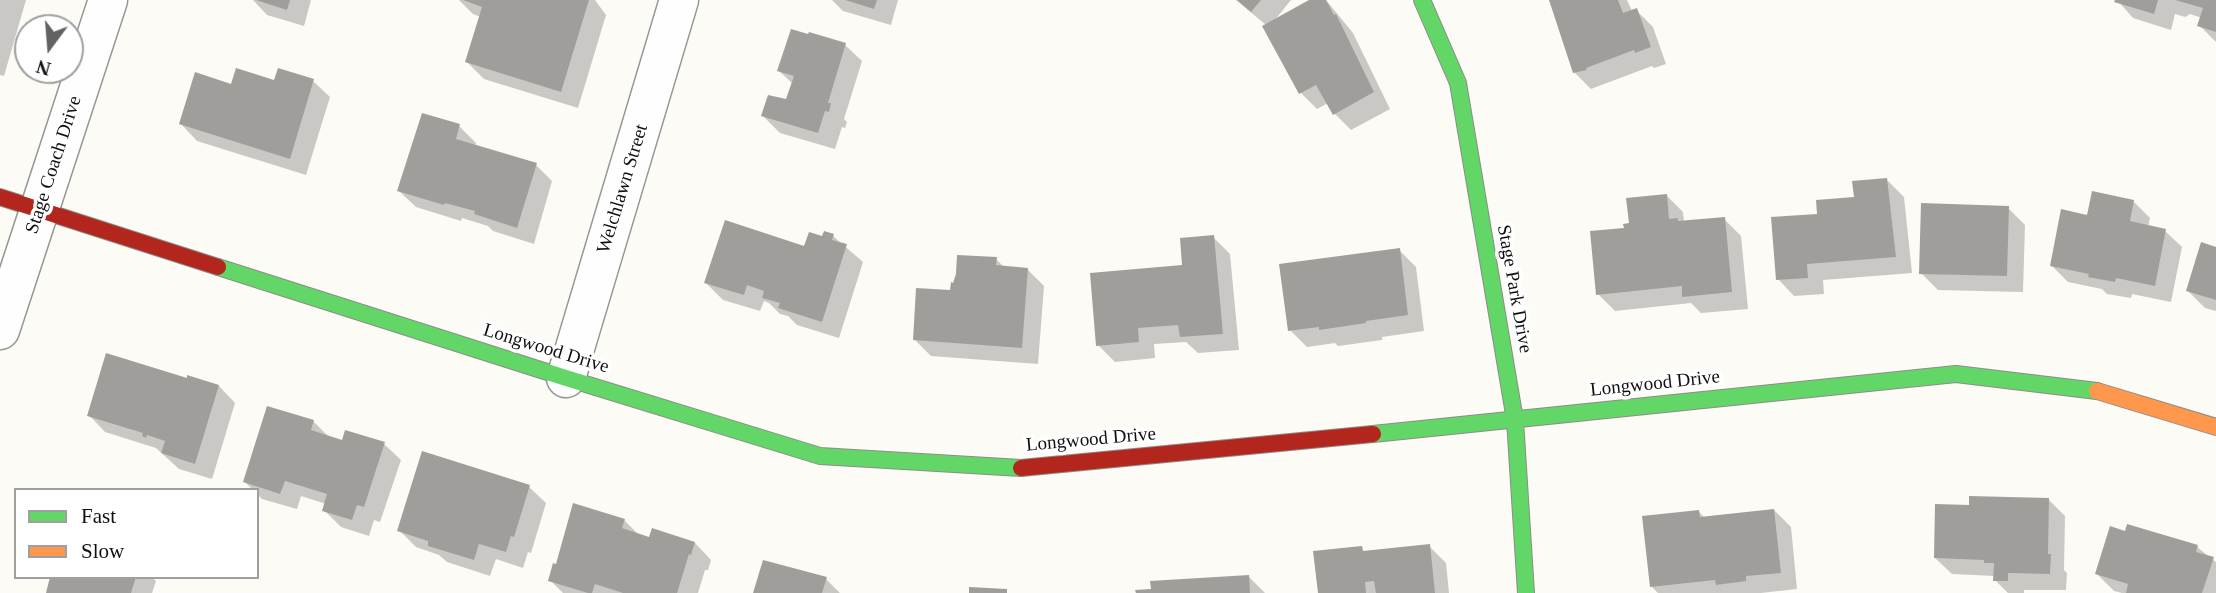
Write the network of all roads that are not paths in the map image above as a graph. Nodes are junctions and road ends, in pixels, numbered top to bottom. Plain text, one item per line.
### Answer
1 (108, 0) edge
2 (679, 0) edge
3 (1422, 0) edge
4 (0, 197) edge
5 (39, 209) junction
6 (0, 330) edge
7 (566, 378) junction
8 (1515, 420) junction
9 (2216, 427) edge
10 (1527, 593) edge

1 - 5 street, Stage Coach Drive
2 - 7 street, Welchlawn Street
3 - 8 street, Stage Park Drive
4 - 5 street, Longwood Drive
5 - 6 street, Stage Coach Drive
5 - 7 street, Longwood Drive
7 - 8 street, Longwood Drive
8 - 9 street, Longwood Drive
8 - 10 street, Stage Park Drive

